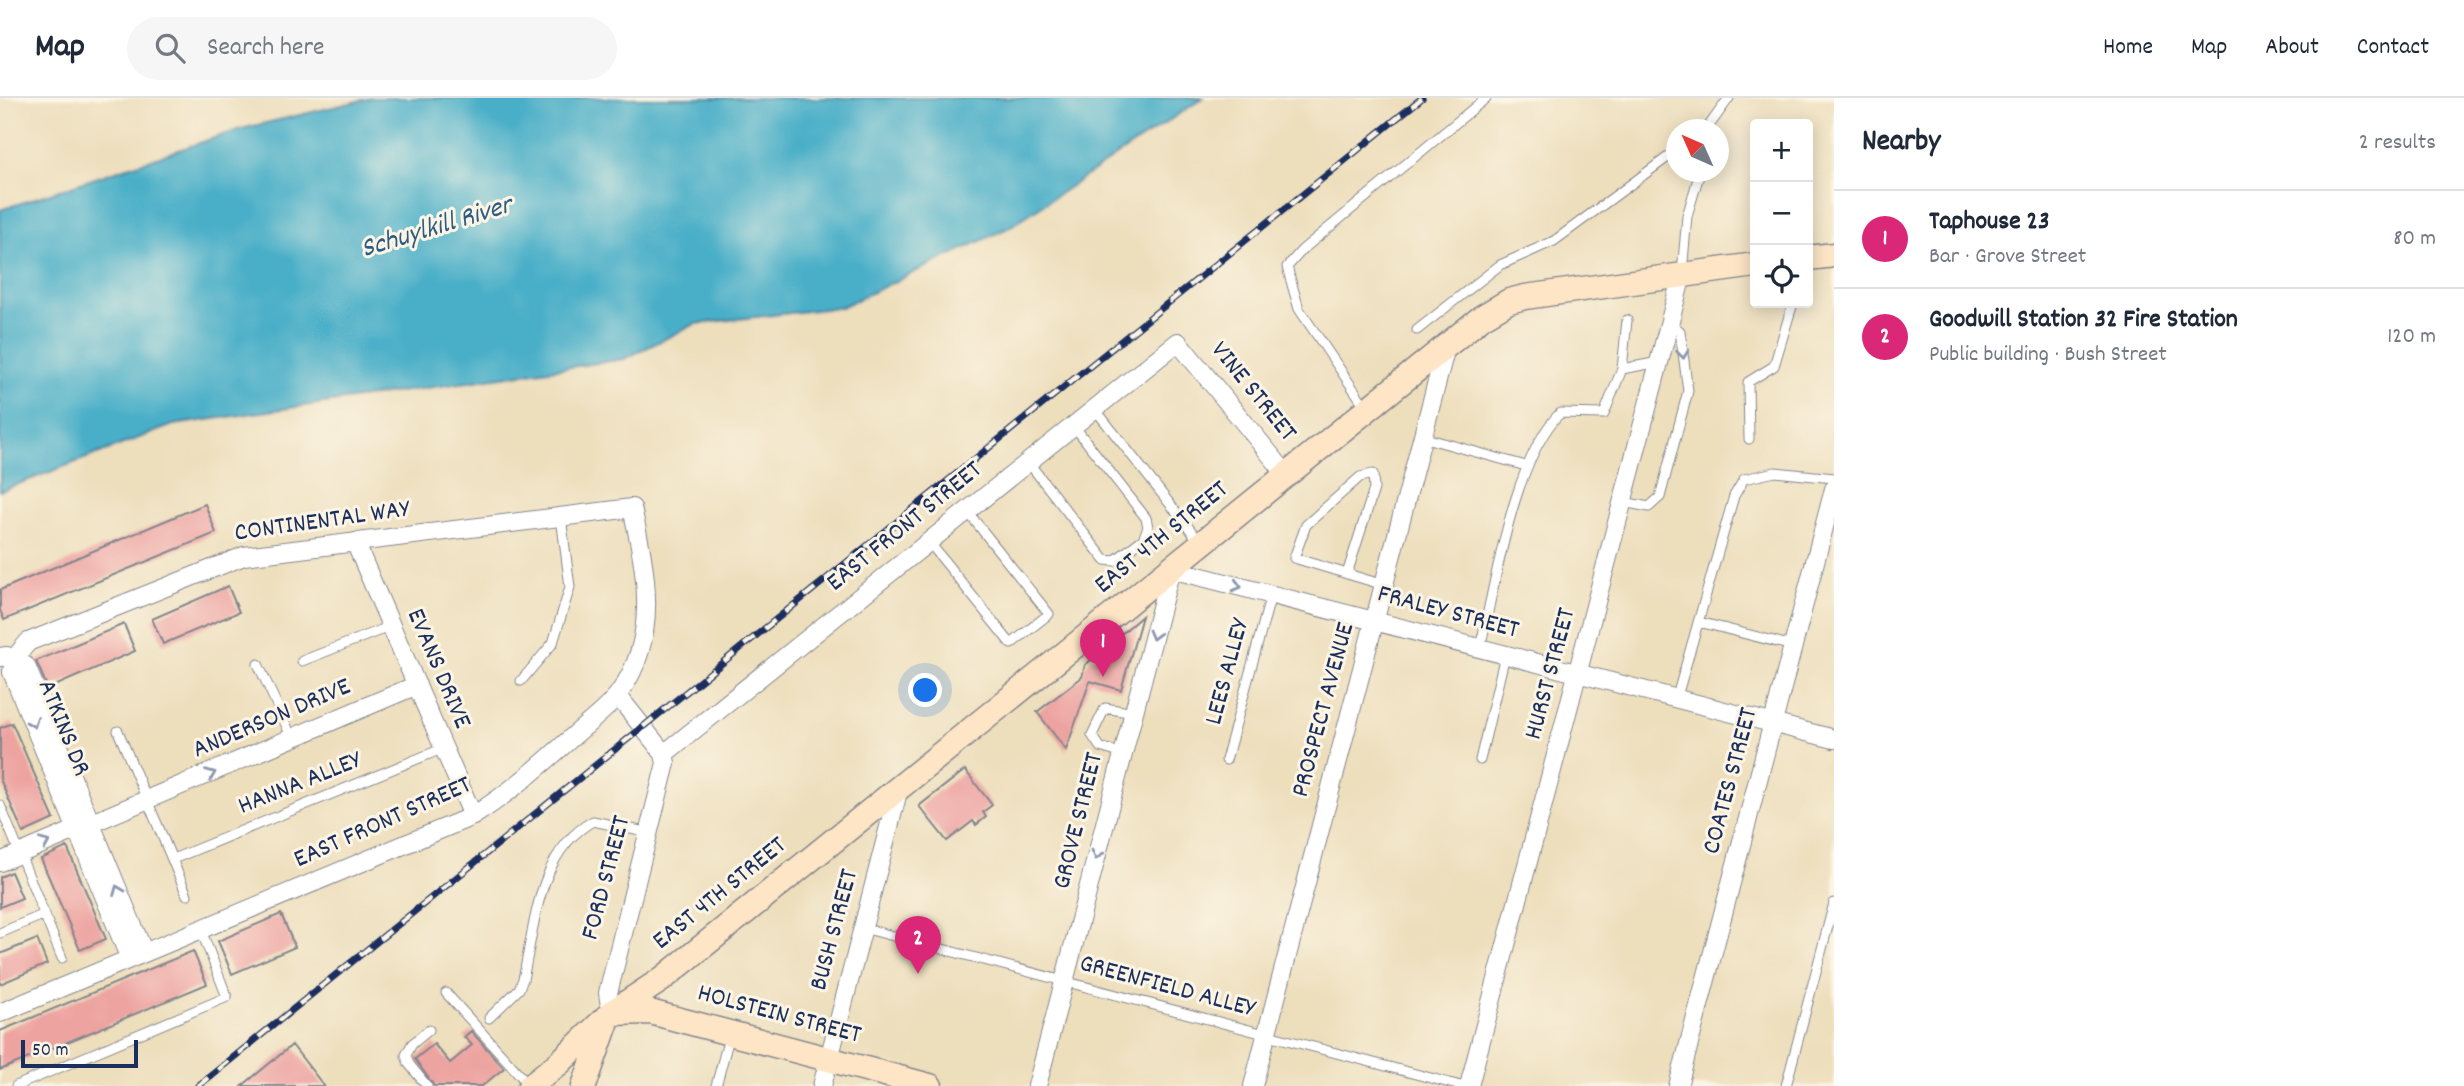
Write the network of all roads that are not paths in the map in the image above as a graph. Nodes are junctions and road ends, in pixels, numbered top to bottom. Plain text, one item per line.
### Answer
1 (1486, 98) edge
2 (1729, 98) edge
3 (1714, 119) edge
4 (1666, 159) edge
5 (1697, 182) edge
6 (1834, 255) edge
7 (1813, 257) edge
8 (1750, 266) edge
9 (1682, 275) junction
10 (1791, 308) edge
11 (1627, 320) dead end
12 (1670, 322) junction
13 (1417, 330) dead end
14 (1178, 342) joint
15 (1446, 346) junction
16 (1659, 362) junction
17 (1622, 369) junction
18 (1095, 409) junction
19 (1368, 410) junction
20 (1074, 426) junction
21 (1422, 437) junction
22 (1749, 439) dead end
23 (1028, 462) junction
24 (1526, 467) junction
25 (1287, 475) junction
26 (1834, 478) edge
27 (1834, 489) edge
28 (1623, 502) junction
29 (632, 508) joint
30 (967, 511) junction
31 (561, 517) junction
32 (355, 542) junction
33 (929, 542) junction
34 (1201, 544) junction
35 (1171, 569) junction
36 (1347, 574) junction
37 (1384, 585) junction
38 (1271, 595) junction
39 (1374, 621) junction
40 (1699, 622) junction
41 (391, 626) junction
42 (1793, 646) junction
43 (1480, 649) junction
44 (1505, 655) junction
45 (7, 658) edge
46 (302, 661) dead end
47 (258, 664) dead end
48 (1578, 674) junction
49 (522, 681) dead end
50 (417, 685) junction
51 (618, 696) junction
52 (1676, 700) junction
53 (1134, 713) junction
54 (1773, 724) junction
55 (118, 731) dead end
56 (1834, 739) edge
57 (293, 740) junction
58 (444, 748) junction
59 (664, 754) junction
60 (1123, 754) junction
61 (1226, 760) dead end
62 (1480, 760) dead end
63 (899, 788) junction
64 (148, 799) junction
65 (0, 805) edge
66 (473, 816) junction
67 (84, 827) junction
68 (650, 833) junction
69 (21, 853) junction
70 (173, 859) junction
71 (0, 862) edge
72 (187, 895) dead end
73 (1834, 903) edge
74 (44, 914) junction
75 (863, 928) junction
76 (201, 930) junction
77 (0, 933) edge
78 (137, 956) junction
79 (62, 958) dead end
80 (1064, 981) junction
81 (446, 993) dead end
82 (0, 1013) edge
83 (611, 1013) junction
84 (489, 1018) dead end
85 (429, 1030) dead end
86 (730, 1034) junction
87 (1266, 1035) junction
88 (829, 1059) junction
89 (16, 1086) edge
90 (427, 1086) edge
91 (530, 1086) edge
92 (584, 1086) edge
93 (716, 1086) edge
94 (822, 1086) edge
95 (930, 1086) edge
96 (1037, 1086) edge
97 (1253, 1086) edge
98 (1461, 1086) edge
99 (1469, 1086) edge
100 (1678, 1086) edge
101 (1786, 1086) edge

1 - 19 lane
2 - 3 lane
4 - 13 lane
5 - 9 lane
6 - 7 main road
8 - 9 main road, EAST 4TH STREET
9 - 12 street, HURST STREET
9 - 15 main road, EAST 4TH STREET
10 - 22 lane
11 - 17 lane
12 - 16 street, HURST STREET
12 -> 28 lane
14 - 18 street, EAST FRONT STREET
14 - 25 street, VINE STREET
15 - 19 main road, EAST 4TH STREET
15 - 21 street, PROSPECT AVENUE
16 - 17 lane
16 - 28 street, HURST STREET
17 - 24 lane
18 - 20 street, EAST FRONT STREET
18 - 34 lane
19 - 25 main road, EAST 4TH STREET
20 - 23 street, EAST FRONT STREET
20 - 23 lane
21 - 24 lane
21 - 37 street, PROSPECT AVENUE
23 - 30 street, EAST FRONT STREET
24 - 43 lane
25 - 34 main road, EAST 4TH STREET
26 - 40 lane
27 - 42 street, COATES STREET
28 - 48 street, HURST STREET
29 - 31 street, CONTINENTAL WAY
29 - 51 street, EAST FRONT STREET
30 - 33 street, EAST FRONT STREET
30 - 33 lane
31 - 32 street, CONTINENTAL WAY
31 - 49 lane
32 - 41 street, EVANS DRIVE
32 - 45 street, CONTINENTAL WAY
33 - 59 street, EAST FRONT STREET
34 - 35 main road, EAST 4TH STREET
35 -> 38 street, FRALEY STREET
35 -> 53 street, GROVE STREET
35 - 63 main road, EAST 4TH STREET
36 - 36 lane
36 - 37 lane
37 - 39 street, PROSPECT AVENUE
38 - 39 street, FRALEY STREET
38 - 61 lane, LEES ALLEY
39 - 43 street, FRALEY STREET
39 - 87 street, PROSPECT AVENUE
40 - 42 lane
40 - 52 lane
41 - 46 lane
41 - 50 street, EVANS DRIVE
42 - 54 street, COATES STREET
43 - 44 street, FRALEY STREET
44 - 48 street, FRALEY STREET
44 - 62 lane
45 - 67 street, ATKINS DR
47 - 57 lane
48 - 52 street, FRALEY STREET
48 - 99 street, HURST STREET
50 - 57 street, ANDERSON DRIVE
50 - 58 street, EVANS DRIVE
51 - 59 street
51 - 66 street, EAST FRONT STREET
52 - 54 street, FRALEY STREET
53 - 60 street, GROVE STREET
53 - 60 lane
54 - 56 street, FRALEY STREET
54 - 100 street, COATES STREET
55 - 64 lane
64 -> 57 street, ANDERSON DRIVE
58 - 66 street, EVANS DRIVE
58 - 70 lane, HANNA ALLEY
59 - 68 street, FORD STREET
60 -> 80 street, GROVE STREET
63 - 75 street, BUSH STREET
63 - 83 main road, EAST 4TH STREET
64 - 67 street, ANDERSON DRIVE
64 - 70 lane
65 - 69 lane
66 - 76 street, EAST FRONT STREET
69 -> 67 street
67 - 78 street, ATKINS DR
68 - 83 street, FORD STREET
68 - 84 lane
69 - 71 street
69 - 74 lane
70 - 72 lane
73 - 101 lane
74 - 77 lane
74 - 79 lane
75 - 80 lane, GREENFIELD ALLEY
75 - 88 street, BUSH STREET
76 - 78 street, EAST FRONT STREET
76 - 89 lane
78 - 82 street, EAST FRONT STREET
80 - 87 lane, GREENFIELD ALLEY
80 - 96 street, GROVE STREET
81 - 91 lane
83 - 86 main road, HOLSTEIN STREET
83 - 91 main road, EAST 4TH STREET
83 - 92 main road, FORD STREET
85 - 90 lane
86 - 88 main road, HOLSTEIN STREET
86 - 93 lane
87 - 97 street, PROSPECT AVENUE
87 - 98 lane, GREENFIELD ALLEY
88 - 94 street, BUSH STREET
88 - 95 main road, HOLSTEIN STREET

